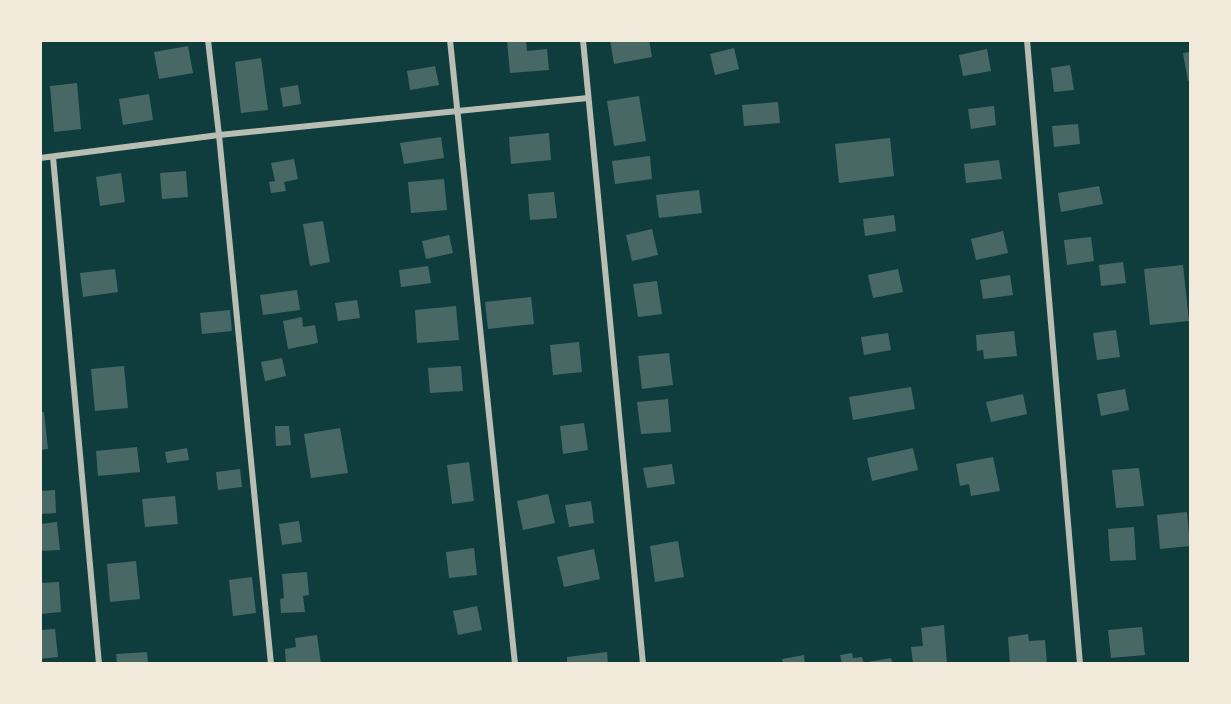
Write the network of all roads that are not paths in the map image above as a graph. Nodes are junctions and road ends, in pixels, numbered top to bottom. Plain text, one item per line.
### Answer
1 (208, 40) edge
2 (450, 40) edge
3 (583, 40) edge
4 (1027, 40) edge
5 (588, 98) junction
6 (457, 112) junction
7 (219, 135) junction
8 (53, 157) junction
9 (40, 158) edge
10 (99, 663) edge
11 (271, 663) edge
12 (515, 663) edge
13 (643, 663) edge
14 (1080, 663) edge

1 - 7 street
2 - 6 street
3 - 5 street
4 - 14 street
5 - 6 street
5 - 13 street
6 - 7 street
6 - 12 street
7 - 8 street
7 - 11 street
8 - 9 street
8 - 10 street

